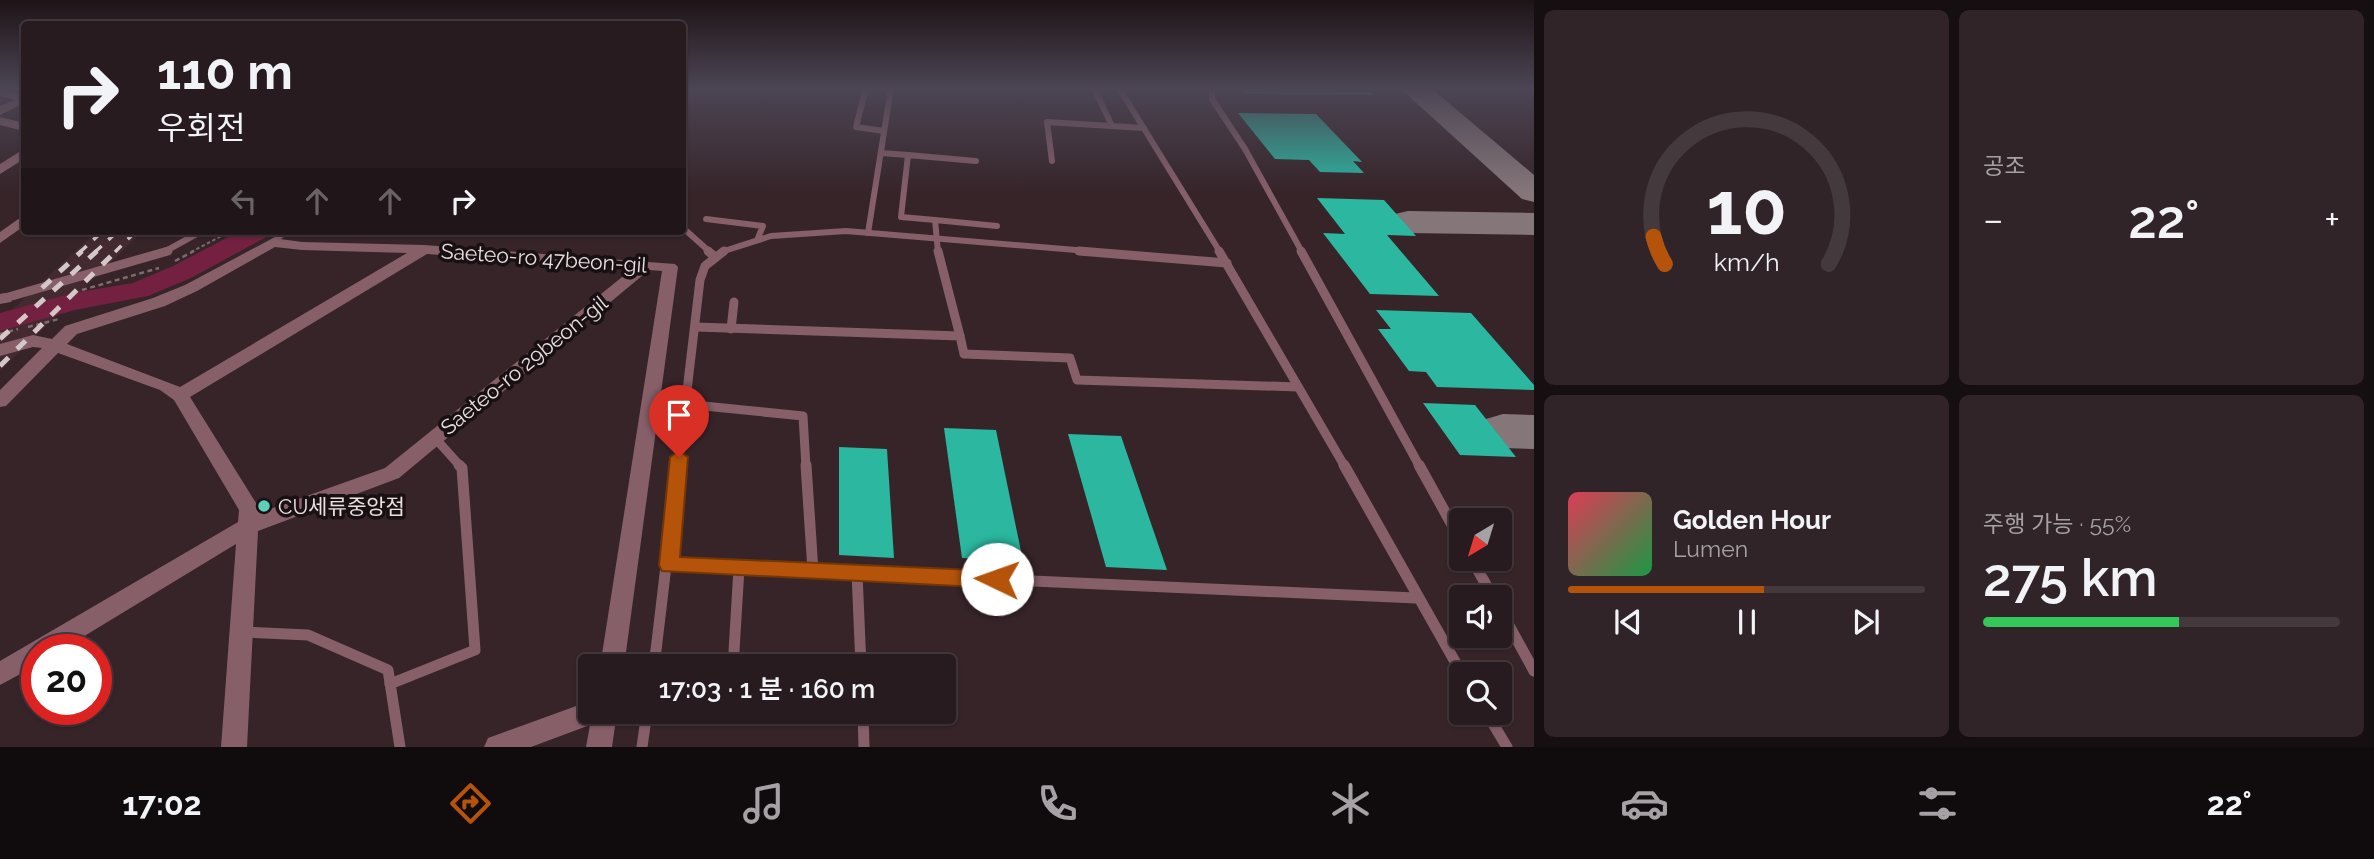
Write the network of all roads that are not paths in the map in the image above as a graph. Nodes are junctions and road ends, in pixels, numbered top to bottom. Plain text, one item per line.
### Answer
1 (857, 123) edge
2 (885, 123) edge
3 (1047, 123) edge
4 (1061, 123) edge
5 (1111, 123) edge
6 (1141, 123) edge
7 (1229, 123) edge
8 (1112, 126) junction
9 (1144, 128) junction
10 (884, 131) junction
11 (0, 151) edge
12 (881, 153) junction
13 (21, 155) edge
14 (908, 155) junction
15 (21, 156) edge
16 (1052, 161) dead end
17 (976, 162) dead end
18 (0, 170) edge
19 (706, 219) dead end
20 (935, 220) junction
21 (21, 222) edge
22 (997, 226) dead end
23 (686, 231) edge
24 (868, 233) junction
25 (195, 235) edge
26 (281, 235) edge
27 (0, 239) edge
28 (758, 239) junction
29 (936, 240) junction
30 (273, 242) junction
31 (425, 249) junction
32 (715, 257) junction
33 (1227, 263) junction
34 (646, 265) junction
35 (3, 298) edge
36 (734, 302) dead end
37 (695, 327) junction
38 (731, 329) junction
39 (960, 336) junction
40 (50, 337) junction
41 (0, 350) edge
42 (1298, 387) junction
43 (180, 395) junction
44 (0, 401) edge
45 (684, 404) junction
46 (435, 438) junction
47 (1449, 519) edge
48 (248, 526) junction
49 (669, 565) junction
50 (739, 568) junction
51 (813, 571) junction
52 (857, 573) junction
53 (1416, 598) junction
54 (1512, 631) edge
55 (241, 632) junction
56 (67, 634) edge
57 (734, 651) dead end
58 (614, 654) edge
59 (656, 654) edge
60 (860, 654) edge
61 (21, 662) edge
62 (1455, 662) edge
63 (1534, 671) edge
64 (0, 674) edge
65 (390, 684) junction
66 (578, 717) edge
67 (603, 724) edge
68 (645, 724) edge
69 (863, 724) edge
70 (1494, 725) edge
71 (234, 747) edge
72 (400, 747) edge
73 (497, 747) edge
74 (599, 747) edge
75 (642, 747) edge
76 (864, 747) edge
77 (1507, 747) edge

1 - 10 lane
2 - 10 lane
3 - 16 lane
4 - 8 lane
5 - 8 lane
6 - 9 lane
7 - 47 lane
8 - 9 lane
9 - 33 lane
10 - 12 lane
11 - 13 street
12 - 14 lane
12 - 24 lane
14 - 17 lane
14 - 20 lane
15 - 18 street
19 - 28 lane
20 - 22 lane
20 - 29 lane
21 - 27 street
23 - 32 lane
24 - 28 lane
24 - 29 lane
25 - 35 lane
26 - 30 lane
28 - 32 lane
29 - 33 lane
29 - 39 lane
30 - 31 street
30 - 40 street
31 - 34 street, Saeteo-ro 47beon-gil
31 - 43 street, Saeteo-ro 47beon-gil
32 - 37 lane
33 - 42 lane
34 - 46 street, Saeteo-ro 29beon-gil
34 - 58 street, Saeteo-ro 47beon-gil
36 - 38 lane
37 - 38 lane
37 - 45 lane
38 - 39 lane
39 - 42 lane
40 - 41 street
40 - 43 street
40 - 44 street
42 - 53 lane
43 - 48 street
45 - 49 lane
45 - 51 lane
46 - 48 street, Saeteo-ro 29beon-gil
46 - 65 lane, Saeteo-ro 29beon-gil
48 - 55 street
48 - 56 street, Saeteo-ro 29beon-gil
49 - 50 lane
49 - 59 lane
50 - 51 lane
50 - 57 lane
51 - 52 lane
52 - 53 lane
52 - 60 lane
53 - 62 lane
54 - 63 lane
55 - 65 lane
55 - 71 street
61 - 64 street
65 - 72 lane
66 - 73 street
67 - 74 street
68 - 75 lane
69 - 76 lane
70 - 77 lane

